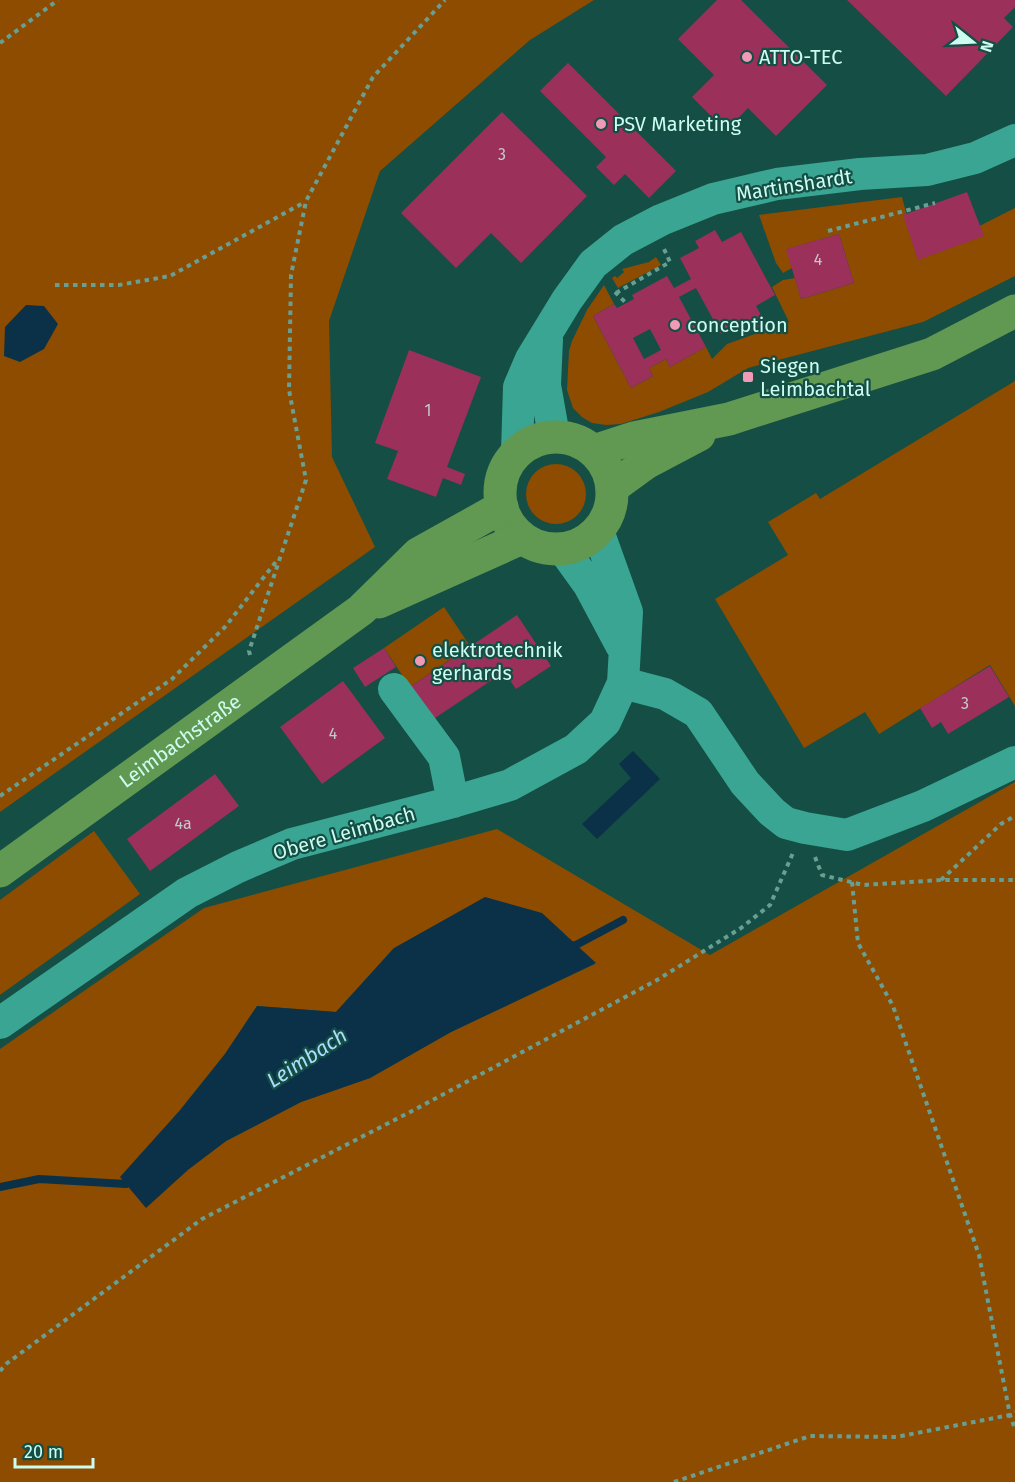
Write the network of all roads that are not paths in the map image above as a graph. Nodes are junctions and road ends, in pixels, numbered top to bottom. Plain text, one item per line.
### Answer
1 (1015, 140) edge
2 (1015, 311) edge
3 (548, 330) junction
4 (729, 419) junction
5 (554, 436) junction
6 (594, 451) junction
7 (517, 452) junction
8 (613, 487) junction
9 (502, 507) junction
10 (598, 531) junction
11 (522, 538) junction
12 (562, 549) junction
13 (361, 610) junction
14 (624, 668) junction
15 (394, 689) dead end
16 (1015, 762) edge
17 (453, 802) junction
18 (0, 871) edge
19 (0, 1023) edge

1 - 3 street, Martinshardt
2 - 4 main road
3 - 5 street
3 - 7 street, Martinshardt
4 - 6 main road
4 - 8 main road
5 - 6 main road
5 - 7 main road
6 - 8 main road
7 - 9 main road
8 - 10 main road
9 - 11 main road
9 - 13 main road, Leimbachstraße
10 - 12 main road
10 - 14 street, Obere Leimbach
11 - 12 main road
11 - 13 main road, Leimbachstraße
12 - 14 street
13 - 18 main road, Leimbachstraße
14 - 16 street
14 - 17 street, Obere Leimbach
15 - 17 street
17 - 19 street, Obere Leimbach

